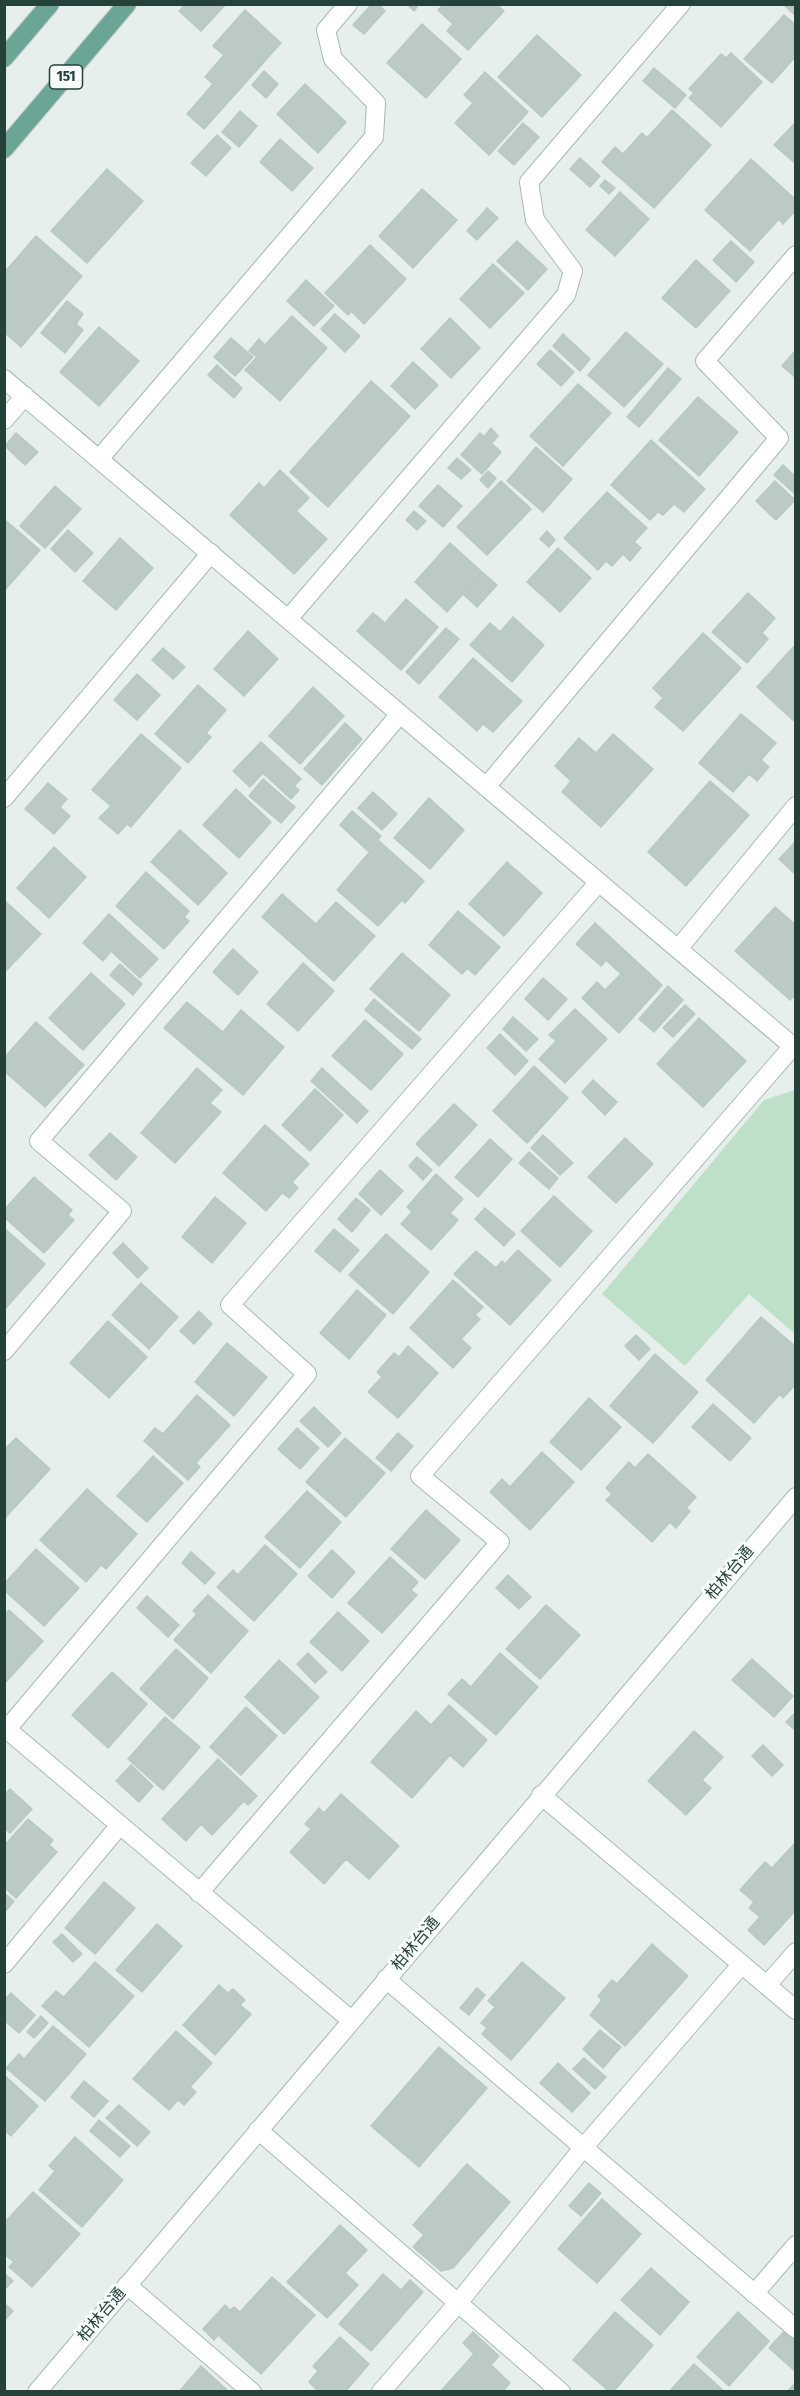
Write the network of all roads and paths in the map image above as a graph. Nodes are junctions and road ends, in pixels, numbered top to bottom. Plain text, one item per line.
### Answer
1 (50, 4) edge
2 (128, 4) edge
3 (348, 4) edge
4 (681, 4) edge
5 (4, 58) edge
6 (4, 149) edge
7 (795, 255) edge
8 (4, 379) edge
9 (25, 396) junction
10 (4, 420) edge
11 (99, 459) junction
12 (211, 553) junction
13 (288, 619) junction
14 (400, 714) junction
15 (486, 787) junction
16 (4, 798) edge
17 (795, 806) edge
18 (599, 882) junction
19 (678, 949) junction
20 (794, 1048) edge
21 (4, 1351) edge
22 (795, 1497) edge
23 (6, 1728) edge
24 (541, 1795) junction
25 (120, 1825) junction
26 (199, 1893) junction
27 (795, 1952) edge
28 (4, 1964) edge
29 (742, 1964) junction
30 (386, 1979) junction
31 (767, 1986) junction
32 (795, 2010) edge
33 (351, 2020) junction
34 (258, 2130) junction
35 (583, 2148) junction
36 (795, 2245) edge
37 (128, 2285) junction
38 (754, 2294) junction
39 (458, 2303) junction
40 (795, 2329) edge
41 (38, 2391) edge
42 (252, 2391) edge
43 (381, 2391) edge
44 (561, 2391) edge

1 - 5 main road
2 - 6 main road, 151
3 - 11 street
4 - 13 street
7 - 15 street
8 - 9 street
9 - 10 street
9 - 11 street
11 - 12 street
12 - 13 street
12 - 16 street
13 - 14 street
14 - 15 street
14 - 21 street
15 - 18 street
17 - 19 street
18 - 19 street
18 - 23 street
19 - 20 street
20 - 26 street
22 - 24 street, 柏林台通
23 - 25 street
24 - 29 street
24 - 30 street, 柏林台通
25 - 26 street
25 - 28 street
26 - 33 street
27 - 31 street
29 - 31 street
29 - 35 street
30 - 33 street, 柏林台通
30 - 35 street
31 - 32 street
33 - 34 street, 柏林台通
34 - 37 street, 柏林台通
34 - 39 street
35 - 38 street
35 - 39 street
36 - 38 street
37 - 41 street, 柏林台通
37 - 42 street
38 - 40 street
39 - 43 street
39 - 44 street

